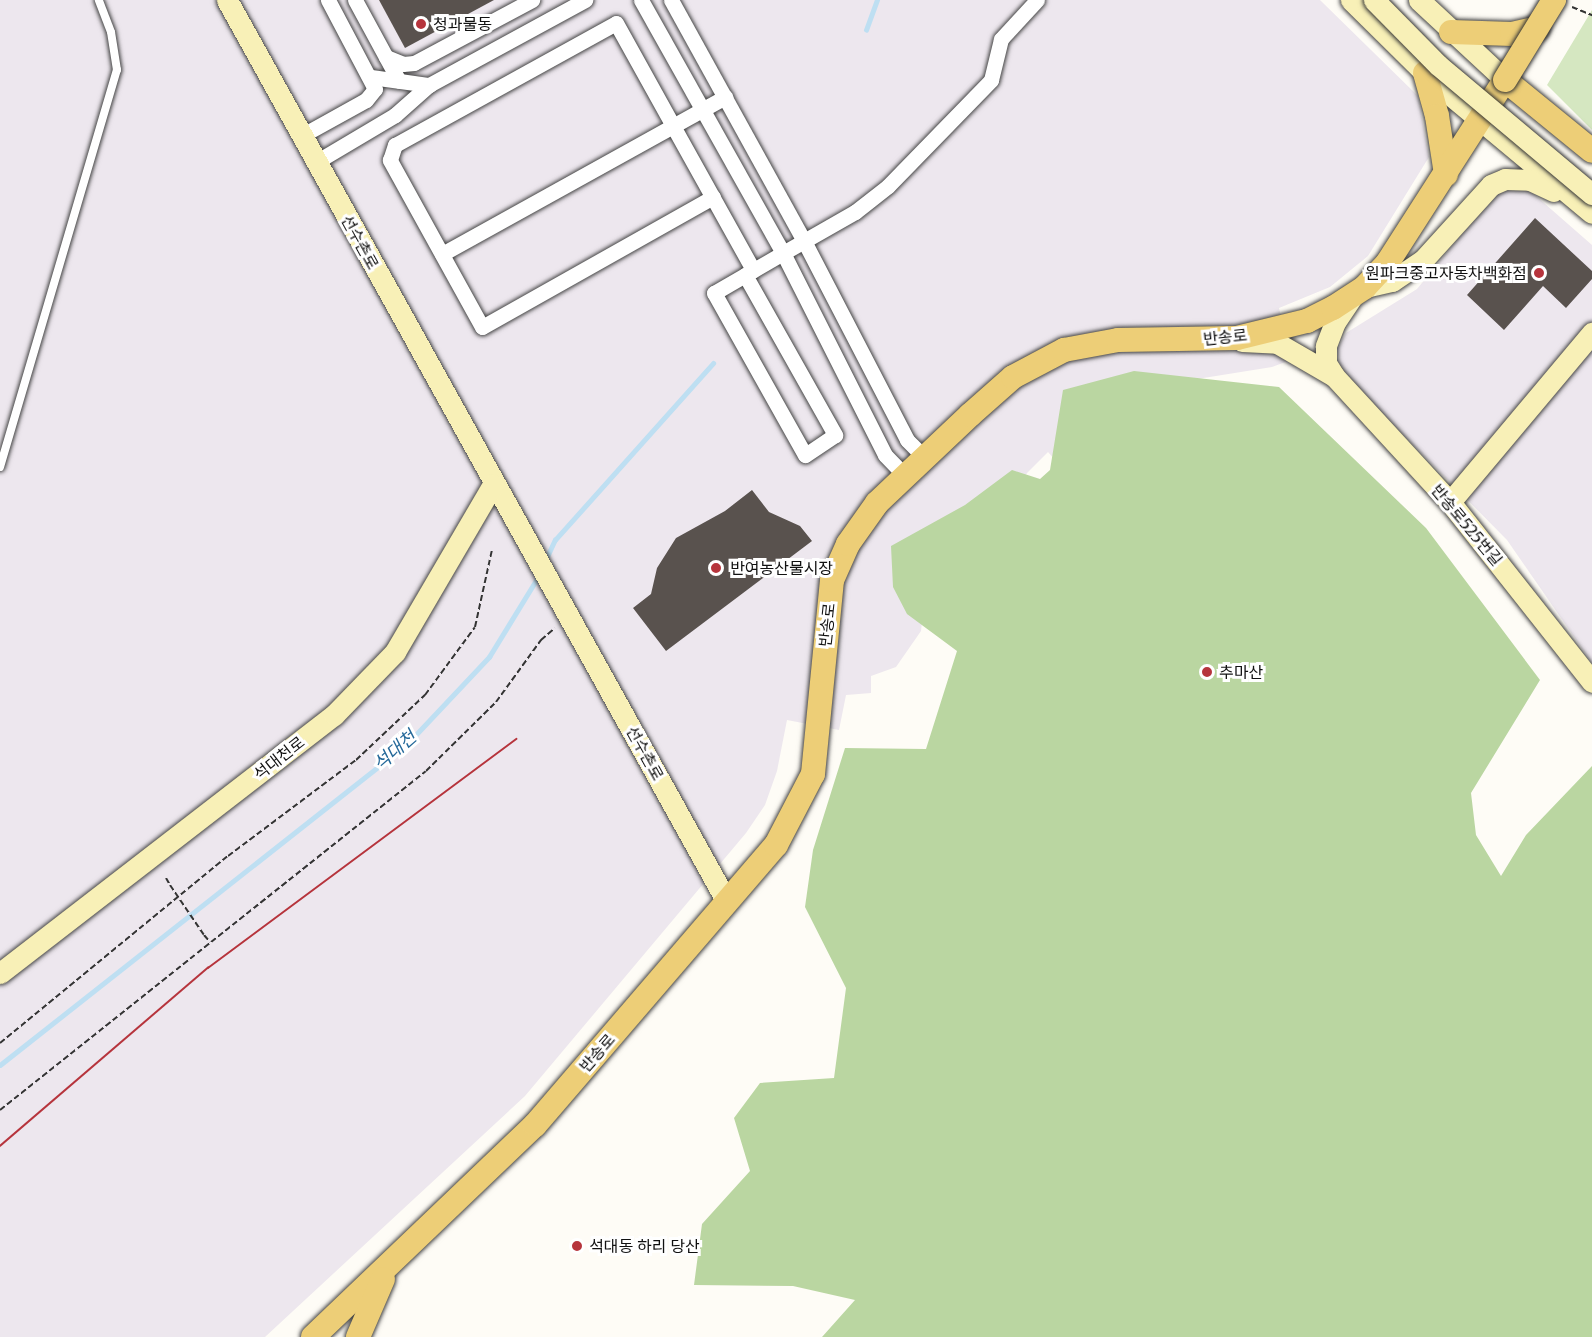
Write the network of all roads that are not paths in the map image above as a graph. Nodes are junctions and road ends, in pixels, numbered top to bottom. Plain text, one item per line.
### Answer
1 (99, 0) edge
2 (226, 0) edge
3 (328, 0) edge
4 (355, 0) edge
5 (531, 0) edge
6 (585, 0) edge
7 (641, 0) edge
8 (671, 0) edge
9 (1037, 0) edge
10 (1351, 0) edge
11 (1374, 0) edge
12 (1392, 0) edge
13 (1419, 0) edge
14 (1554, 0) edge
15 (1537, 28) junction
16 (1451, 32) junction
17 (386, 57) dead end
18 (1431, 69) junction
19 (371, 77) junction
20 (1505, 80) junction
21 (399, 81) junction
22 (429, 85) junction
23 (725, 97) junction
24 (702, 109) junction
25 (1480, 118) junction
26 (673, 126) junction
27 (301, 136) junction
28 (1592, 151) edge
29 (316, 162) junction
30 (1446, 174) junction
31 (1592, 175) edge
32 (713, 197) junction
33 (1588, 204) edge
34 (804, 241) junction
35 (783, 253) junction
36 (442, 254) junction
37 (749, 273) junction
38 (1360, 290) junction
39 (1592, 333) edge
40 (1221, 339) junction
41 (1334, 376) junction
42 (925, 458) junction
43 (0, 467) edge
44 (906, 477) junction
45 (493, 484) junction
46 (1450, 502) junction
47 (1592, 682) edge
48 (727, 902) junction
49 (0, 973) edge
50 (391, 1262) junction
51 (313, 1337) edge
52 (358, 1337) edge

1 - 43 lane
2 - 27 main road, 선수촌로
3 - 19 street
4 - 21 street
5 - 17 street
6 - 22 street
7 - 24 street
8 - 23 street
9 - 34 street
10 - 18 main road
11 - 18 main road, bridge
12 - 31 main road
13 - 16 main road
14 - 15 main road, 반송로, bridge
15 - 16 main road
15 - 20 main road, 반송로, bridge
16 - 20 main road
18 - 25 main road
18 - 30 main road
18 - 33 main road, bridge
19 - 21 street
19 - 27 street
20 - 25 main road, 반송로
20 - 28 main road
21 - 22 street
22 - 29 street
23 - 24 street
23 - 34 street
24 - 26 street
24 - 35 street
25 - 30 main road, 반송로
25 - 33 main road
26 - 32 street
26 - 36 street
26 - 36 street
27 - 29 main road, 선수촌로
29 - 45 main road, 선수촌로
30 - 38 main road, 반송로
32 - 36 street
32 - 37 street
33 - 38 main road
34 - 35 street
34 - 42 street
35 - 37 street
35 - 44 street
37 - 37 street
38 - 40 main road, 반송로
38 - 41 main road
39 - 46 main road
40 - 41 main road
40 - 42 main road, 반송로
41 - 46 main road, 반송로525번길
42 - 44 main road, 반송로
44 - 48 main road, 반송로
45 - 48 main road, 선수촌로
45 - 49 main road, 석대천로
46 - 47 main road, 반송로525번길
48 - 50 main road, 반송로
50 - 51 main road, 반송로
50 - 52 main road

